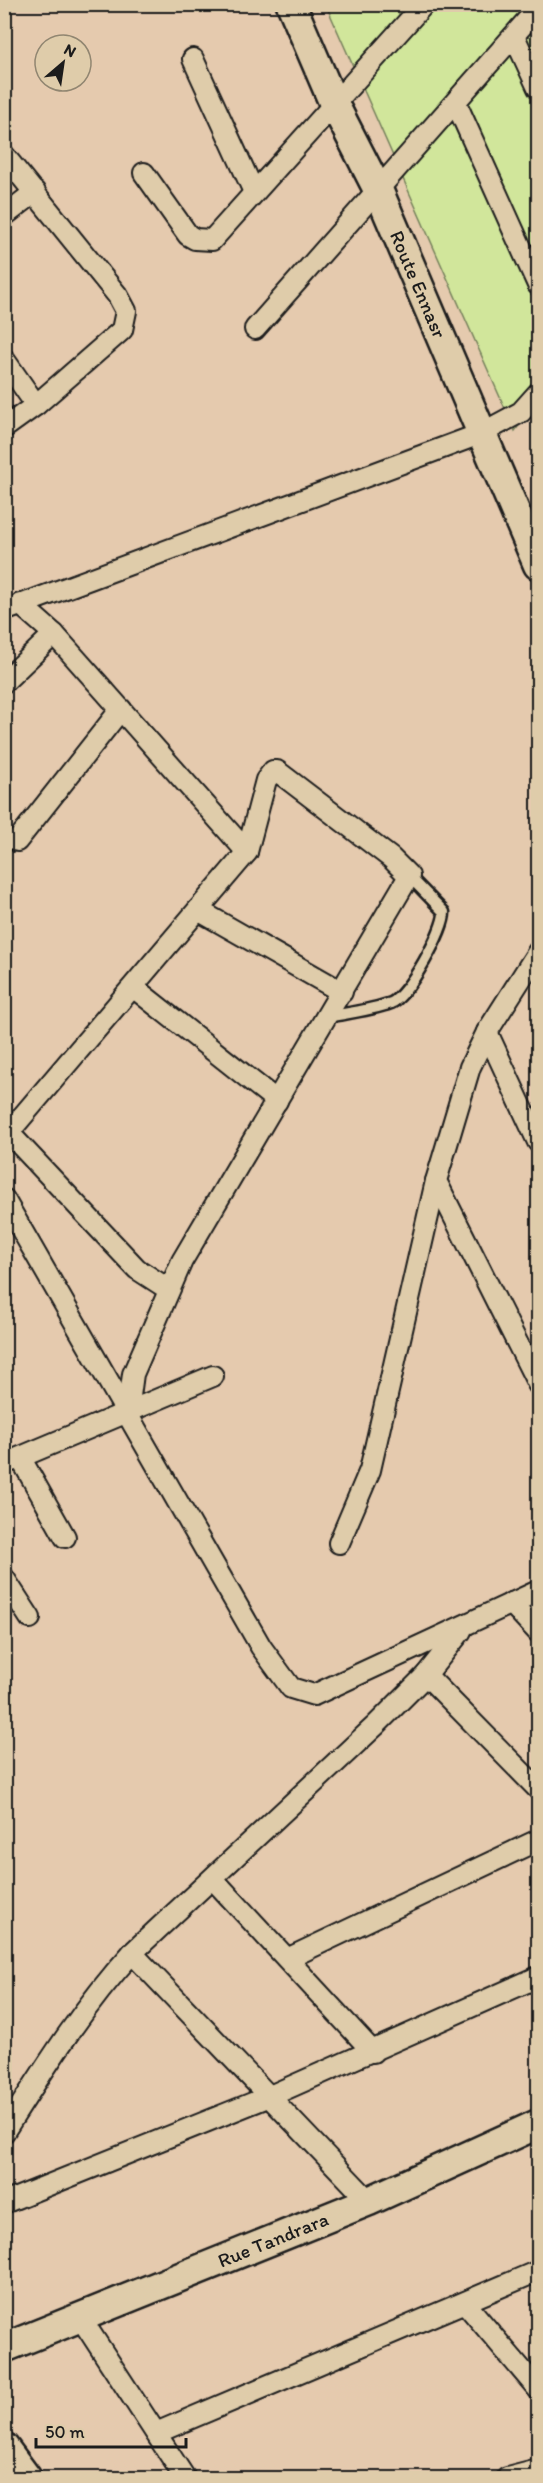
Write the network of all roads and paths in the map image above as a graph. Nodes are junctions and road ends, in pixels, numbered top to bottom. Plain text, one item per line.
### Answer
1 (291, 4) edge
2 (424, 4) edge
3 (538, 8) edge
4 (514, 36) junction
5 (193, 59) dead end
6 (538, 88) edge
7 (456, 103) junction
8 (334, 104) junction
9 (4, 154) edge
10 (144, 173) dead end
11 (35, 192) junction
12 (254, 192) junction
13 (378, 192) junction
14 (4, 216) edge
15 (538, 285) edge
16 (255, 329) dead end
17 (4, 359) edge
18 (538, 393) edge
19 (36, 405) junction
20 (4, 428) edge
21 (480, 434) junction
22 (537, 556) edge
23 (12, 608) edge
24 (54, 633) junction
25 (4, 682) edge
26 (121, 709) junction
27 (17, 842) dead end
28 (247, 852) junction
29 (409, 876) junction
30 (198, 910) junction
31 (538, 952) edge
32 (133, 987) junction
33 (342, 992) junction
34 (327, 1017) junction
35 (486, 1032) junction
36 (277, 1101) junction
37 (7, 1135) edge
38 (538, 1142) edge
39 (436, 1181) junction
40 (4, 1199) edge
41 (168, 1289) junction
42 (213, 1376) dead end
43 (538, 1384) edge
44 (128, 1411) junction
45 (13, 1462) edge
46 (65, 1537) dead end
47 (339, 1543) dead end
48 (4, 1578) edge
49 (538, 1591) edge
50 (511, 1603) junction
51 (30, 1618) dead end
52 (464, 1628) junction
53 (538, 1632) edge
54 (426, 1675) junction
55 (538, 1789) edge
56 (538, 1840) edge
57 (213, 1879) junction
58 (132, 1953) junction
59 (289, 1958) junction
60 (538, 1977) edge
61 (373, 2052) junction
62 (270, 2096) junction
63 (538, 2124) edge
64 (4, 2132) edge
65 (369, 2201) junction
66 (4, 2203) edge
67 (538, 2271) edge
68 (466, 2304) junction
69 (80, 2318) junction
70 (4, 2348) edge
71 (538, 2389) edge
72 (156, 2433) junction
73 (4, 2447) edge
74 (538, 2470) edge
75 (27, 2478) edge
76 (184, 2478) edge
77 (507, 2478) edge

1 - 8 main road, Route Ennasr
2 - 8 street
3 - 4 street
4 - 6 street
4 - 7 street
5 - 12 street
7 - 13 street
7 - 15 street
8 - 12 street
8 - 13 main road, Route Ennasr
9 - 11 street
10 - 12 street
11 - 14 street
11 - 19 street
13 - 16 street
13 - 21 main road, Route Ennasr
17 - 19 street
18 - 21 street
19 - 20 street
21 - 22 main road, Route Ennasr
21 - 23 street
23 - 24 street
24 - 25 street
24 - 26 street
26 - 27 street
26 - 28 street
28 - 29 street
28 - 30 street
29 - 33 street
29 - 34 lane
30 - 32 street
30 - 33 street
31 - 35 street
32 - 36 street
32 - 37 street
33 - 34 street
34 - 36 street
35 - 38 street
35 - 39 street
36 - 41 street
37 - 41 street
39 - 43 street
39 - 47 street
40 - 44 street
41 - 44 street
42 - 44 street
44 - 45 street
44 - 52 street
45 - 46 street
48 - 51 street
49 - 50 street
50 - 52 street
50 - 53 street
52 - 54 street
54 - 55 street
54 - 57 street
56 - 59 street
57 - 58 street
57 - 59 street
58 - 62 street
58 - 64 street
59 - 61 street
60 - 61 street
61 - 62 street
62 - 65 street
62 - 66 street
63 - 65 main road, Rue Tandrara
65 - 69 main road, Rue Tandrara
67 - 68 street
68 - 71 street
68 - 72 street
69 - 70 main road, Rue Tandrara
69 - 72 street
72 - 76 street
73 - 75 main road
74 - 77 street

